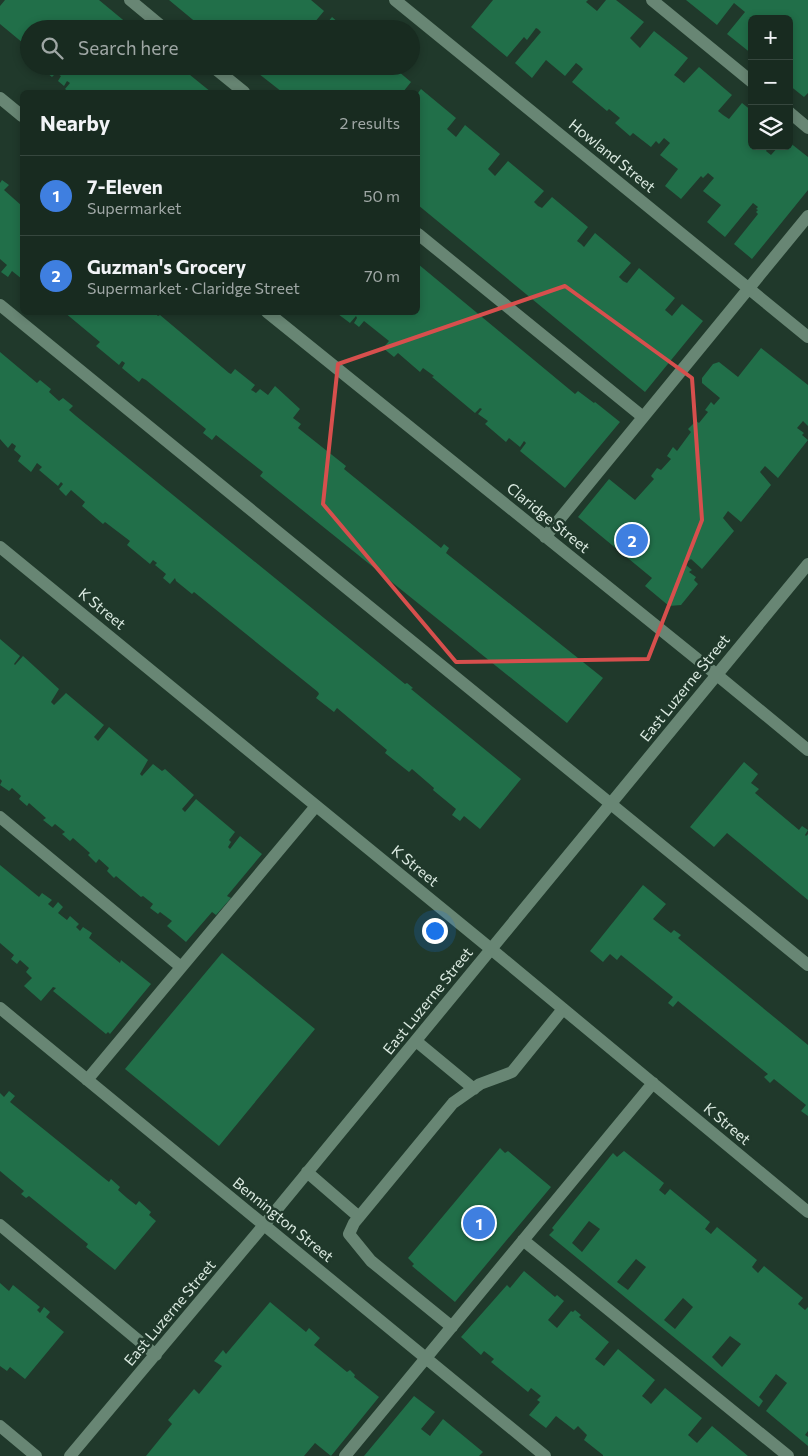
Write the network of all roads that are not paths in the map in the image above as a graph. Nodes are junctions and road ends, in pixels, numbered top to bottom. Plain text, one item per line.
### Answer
1 (130, 0) edge
2 (396, 0) edge
3 (652, 0) edge
4 (154, 20) edge
5 (223, 75) edge
6 (748, 79) edge
7 (242, 90) edge
8 (0, 98) edge
9 (20, 114) edge
10 (793, 115) edge
11 (808, 128) edge
12 (808, 216) edge
13 (420, 236) edge
14 (748, 289) junction
15 (0, 304) edge
16 (271, 315) edge
17 (808, 338) edge
18 (643, 417) junction
19 (545, 537) junction
20 (0, 547) edge
21 (808, 564) edge
22 (717, 675) junction
23 (808, 750) edge
24 (611, 804) junction
25 (316, 806) junction
26 (0, 817) edge
27 (491, 949) junction
28 (808, 965) edge
29 (181, 967) junction
30 (0, 1008) edge
31 (563, 1009) junction
32 (416, 1041) junction
33 (87, 1080) junction
34 (653, 1083) junction
35 (474, 1089) junction
36 (307, 1172) junction
37 (808, 1212) edge
38 (359, 1217) junction
39 (0, 1225) edge
40 (264, 1225) junction
41 (523, 1240) junction
42 (452, 1327) junction
43 (156, 1355) junction
44 (426, 1358) junction
45 (0, 1426) edge
46 (36, 1456) edge
47 (70, 1456) edge
48 (345, 1456) edge
49 (546, 1456) edge
50 (788, 1456) edge

1 - 4 street
2 - 14 street, Howland Street
3 - 6 street
5 - 7 street
8 - 9 street
10 - 11 street
12 - 14 street
13 - 18 street
14 - 17 street, Howland Street
14 - 18 street
15 - 24 street
16 - 19 street, Claridge Street
18 - 19 street
19 - 22 street, Claridge Street
20 - 25 street, K Street
21 - 22 street, East Luzerne Street
22 - 23 street, Claridge Street
22 - 24 street, East Luzerne Street
24 - 27 street, East Luzerne Street
24 - 28 street
25 - 27 street, K Street
25 - 29 street
26 - 29 street
27 - 31 street, K Street
27 - 32 street, East Luzerne Street
29 - 33 street
30 - 33 street, Bennington Street
31 - 34 street, K Street
31 - 35 street
32 - 35 street
32 - 36 street, East Luzerne Street
33 - 40 street, Bennington Street
34 - 37 street, K Street
34 - 41 street
35 - 38 street
36 - 38 street
36 - 40 street, East Luzerne Street
38 - 42 street
39 - 43 street
40 - 43 street, East Luzerne Street
40 - 44 street, Bennington Street
41 - 42 street
41 - 50 street
42 - 44 street
43 - 47 street, East Luzerne Street
44 - 48 street
44 - 49 street, Bennington Street
45 - 46 street

